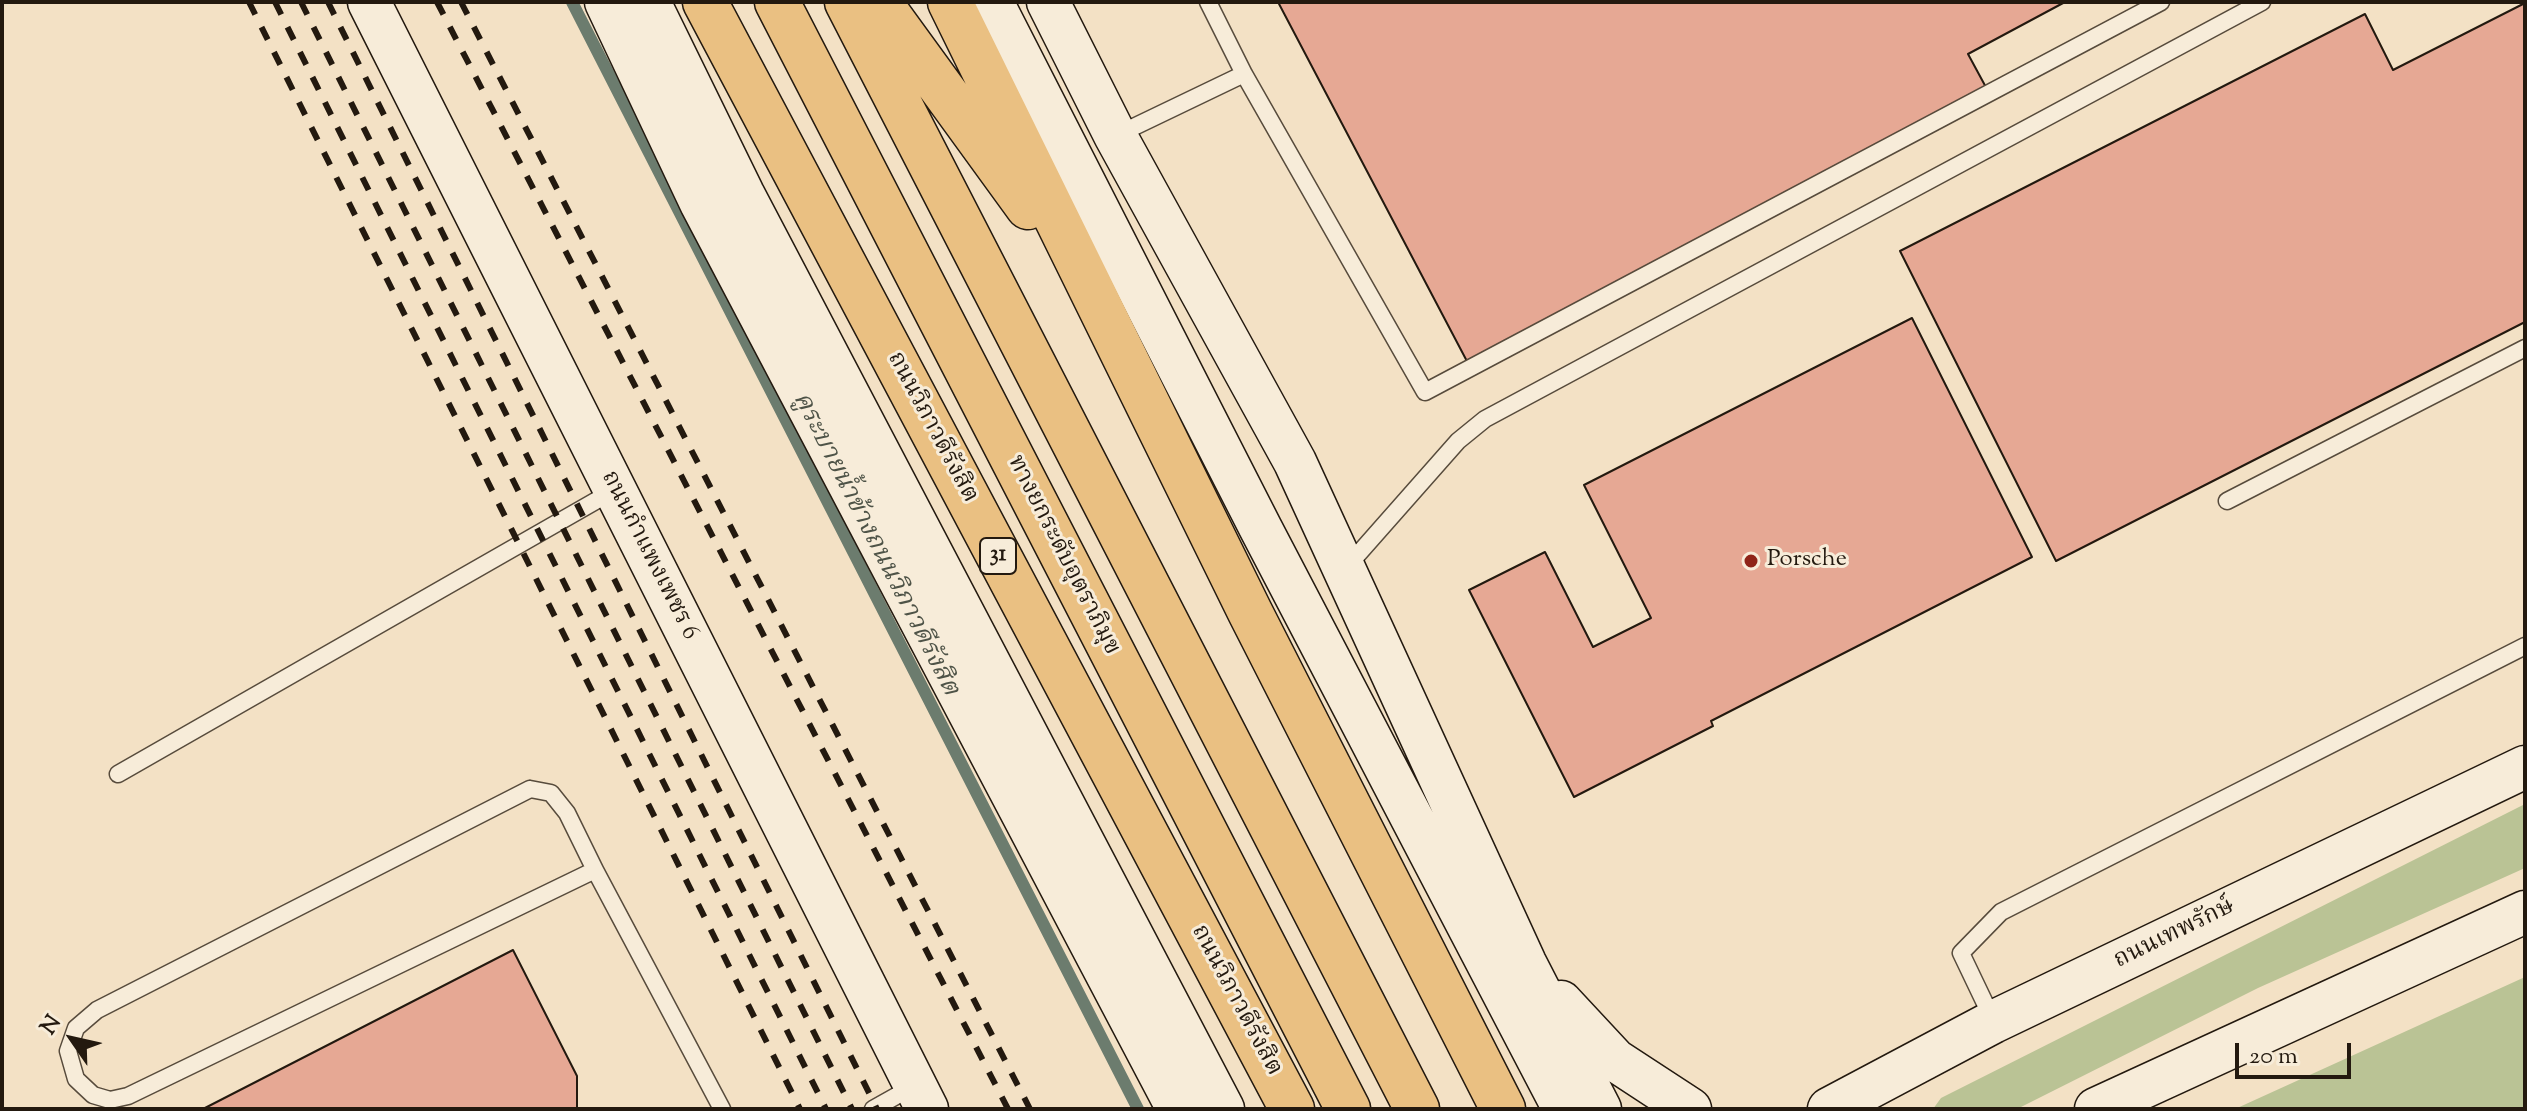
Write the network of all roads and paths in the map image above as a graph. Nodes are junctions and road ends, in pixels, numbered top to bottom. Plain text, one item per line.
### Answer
1 (369, 2) edge
2 (606, 2) edge
3 (649, 2) edge
4 (705, 2) edge
5 (777, 2) edge
6 (847, 2) edge
7 (872, 2) edge
8 (879, 2) edge
9 (950, 2) edge
10 (992, 2) edge
11 (1048, 2) edge
12 (1208, 2) edge
13 (2161, 2) edge
14 (2262, 2) edge
15 (1244, 74) junction
16 (1115, 135) junction
17 (1099, 305) junction
18 (2525, 348) edge
19 (615, 490) junction
20 (2227, 501) dead end
21 (1344, 571) junction
22 (2525, 646) edge
23 (2525, 767) edge
24 (118, 774) dead end
25 (595, 870) junction
26 (2525, 912) edge
27 (1525, 963) junction
28 (1993, 1022) junction
29 (1885, 1094) edge
30 (921, 1097) edge
31 (722, 1109) edge
32 (873, 1109) edge
33 (1178, 1109) edge
34 (1223, 1109) edge
35 (1292, 1109) edge
36 (1348, 1109) edge
37 (1417, 1109) edge
38 (1442, 1109) edge
39 (1503, 1109) edge
40 (1564, 1109) edge
41 (1600, 1109) edge
42 (1690, 1109) edge
43 (1829, 1109) edge
44 (2096, 1109) edge

1 - 19 main road, ถนนกำแพงเพชร 6
2 - 33 main road
3 - 34 main road
4 - 35 highway, ถนนวิภาวดีรังสิต / 31
5 - 36 highway, ทางยกระดับอุตราภิมุข / 31
6 - 37 highway
7 - 38 highway
8 - 17 highway
9 - 17 highway
10 - 40 main road
11 - 16 main road
12 - 15 lane
13 - 15 lane
14 - 21 lane
15 - 16 lane
16 - 21 main road
17 - 39 highway
18 - 20 lane
19 - 24 lane
19 - 30 main road, ถนนกำแพงเพชร 6
21 - 27 main road
22 - 28 lane
23 - 28 main road, ถนนเทพรักษ์
25 - 25 lane
25 - 31 lane
26 - 44 main road
27 - 41 main road
27 - 42 main road
28 - 29 main road, ถนนเทพรักษ์
29 - 43 main road, ถนนเทพรักษ์
30 - 32 lane

